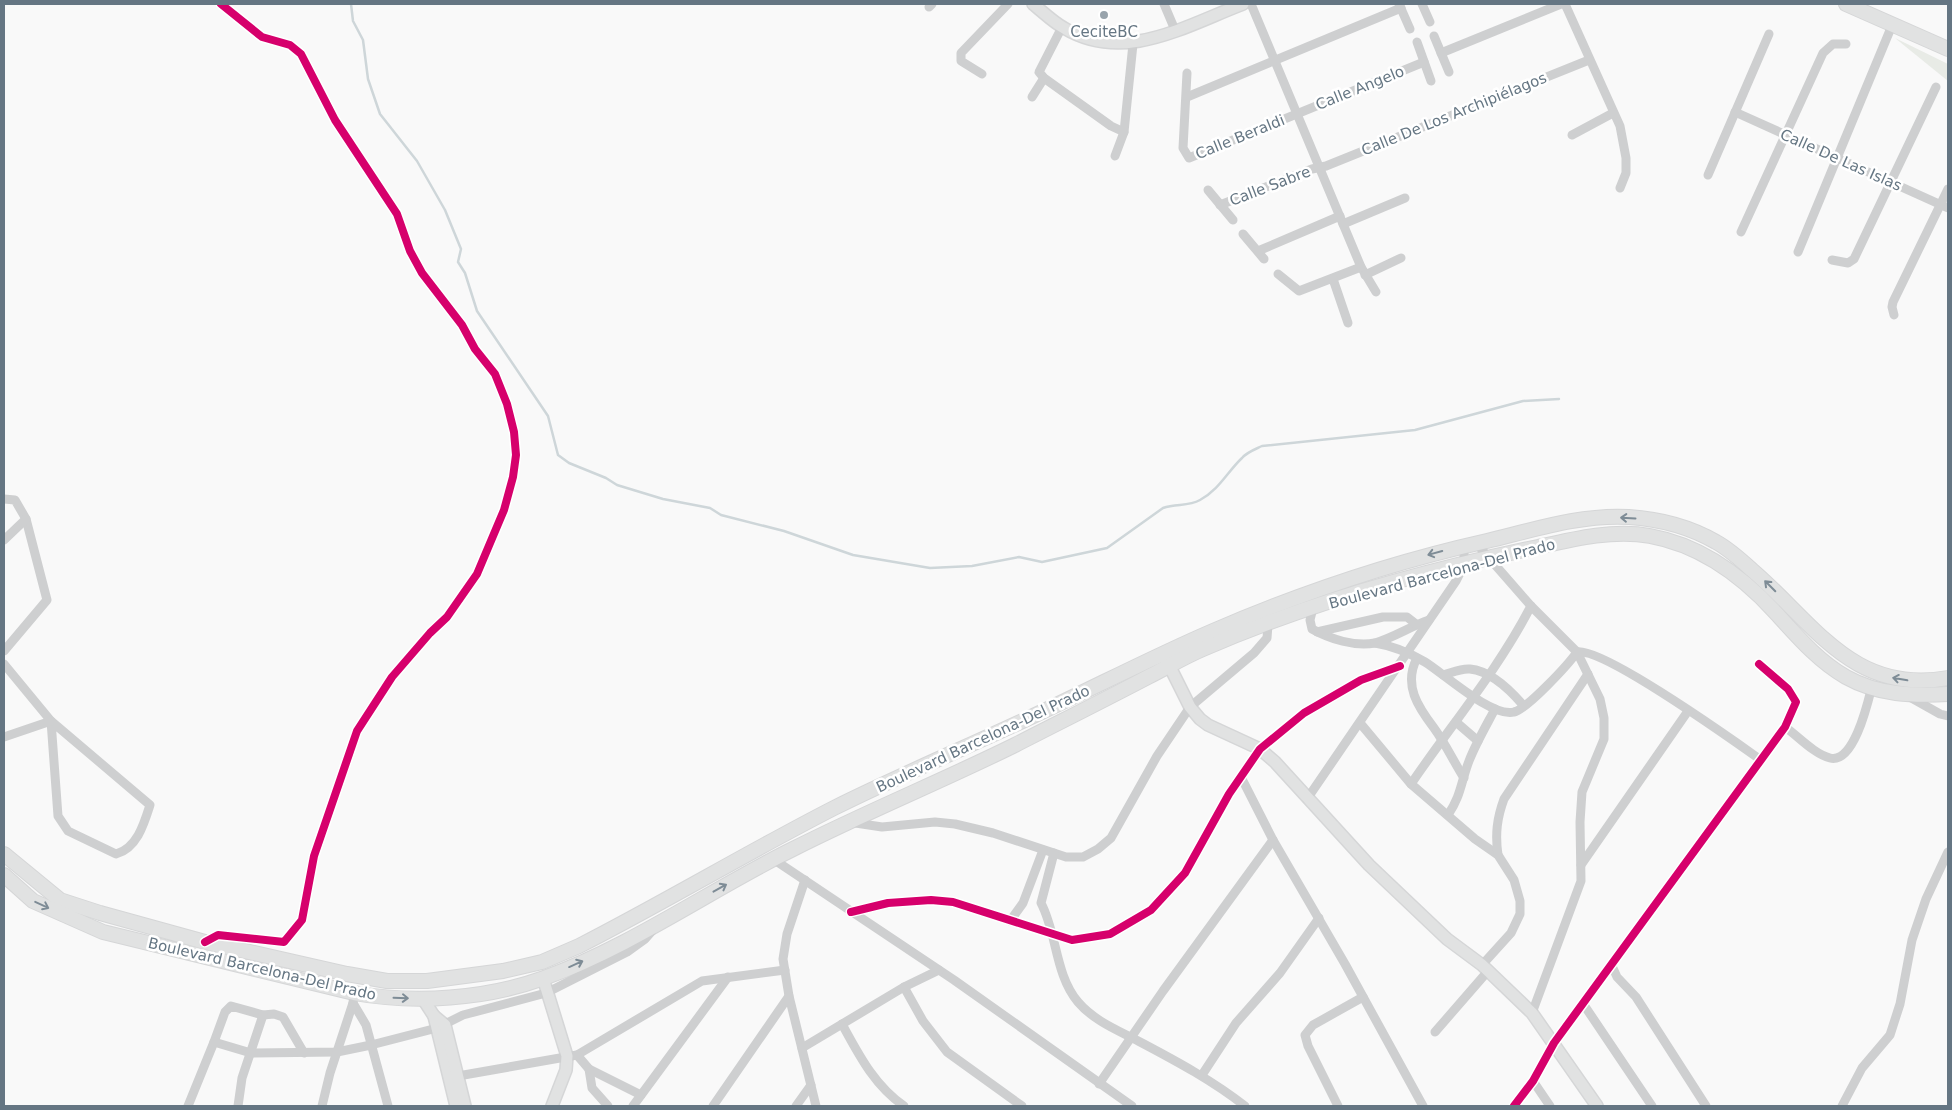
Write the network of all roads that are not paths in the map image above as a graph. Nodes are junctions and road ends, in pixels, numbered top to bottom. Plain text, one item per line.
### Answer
1 (221, 4) edge
2 (1008, 4) edge
3 (1034, 4) edge
4 (1164, 4) edge
5 (1243, 4) edge
6 (1250, 4) edge
7 (1422, 4) edge
8 (1561, 4) edge
9 (1565, 4) edge
10 (1846, 4) edge
11 (1400, 6) edge
12 (1223, 7) edge
13 (1430, 22) dead end
14 (1893, 23) junction
15 (1062, 27) junction
16 (1410, 29) dead end
17 (1175, 30) junction
18 (1770, 34) dead end
19 (1434, 36) dead end
20 (1417, 42) dead end
21 (1134, 44) junction
22 (1846, 44) dead end
23 (1948, 49) edge
24 (1441, 53) junction
25 (1588, 60) junction
26 (1275, 61) junction
27 (1424, 62) junction
28 (1449, 72) dead end
29 (1187, 73) dead end
30 (982, 74) dead end
31 (1041, 75) junction
32 (1431, 81) dead end
33 (1936, 87) dead end
34 (1032, 96) dead end
35 (1187, 97) junction
36 (1735, 112) junction
37 (1613, 113) junction
38 (1297, 114) junction
39 (1124, 132) junction
40 (1785, 134) junction
41 (1572, 135) dead end
42 (1115, 156) dead end
43 (1837, 158) junction
44 (1319, 168) junction
45 (1708, 176) dead end
46 (1891, 182) junction
47 (1620, 188) dead end
48 (1948, 189) edge
49 (1208, 190) dead end
50 (1405, 198) dead end
51 (1220, 205) junction
52 (1945, 206) edge
53 (1233, 220) dead end
54 (1341, 220) junction
55 (1741, 232) dead end
56 (1243, 234) dead end
57 (1258, 250) junction
58 (1798, 252) dead end
59 (1264, 258) dead end
60 (1401, 258) dead end
61 (1832, 260) dead end
62 (1363, 271) junction
63 (1278, 274) dead end
64 (1333, 279) junction
65 (1376, 292) dead end
66 (1894, 315) dead end
67 (1348, 323) dead end
68 (4, 499) edge
69 (26, 519) junction
70 (4, 540) edge
71 (1470, 544) junction
72 (1489, 558) junction
73 (1464, 564) junction
74 (1531, 606) junction
75 (1313, 608) junction
76 (1429, 620) junction
77 (1416, 624) junction
78 (1268, 625) junction
79 (1317, 632) junction
80 (1818, 634) junction
81 (1375, 643) junction
82 (1803, 643) junction
83 (4, 651) edge
84 (1577, 652) junction
85 (1408, 653) junction
86 (1417, 658) junction
87 (1166, 660) junction
88 (4, 664) edge
89 (1759, 664) dead end
90 (1400, 666) junction
91 (1588, 674) junction
92 (1442, 675) junction
93 (1488, 676) junction
94 (1948, 678) edge
95 (1872, 686) junction
96 (1948, 694) edge
97 (1908, 696) junction
98 (1473, 697) junction
99 (1523, 706) junction
100 (1190, 707) junction
101 (1495, 709) junction
102 (1688, 711) junction
103 (1948, 716) edge
104 (52, 721) junction
105 (1456, 722) junction
106 (1360, 723) junction
107 (1785, 727) junction
108 (4, 737) edge
109 (1441, 740) junction
110 (1478, 741) junction
111 (1260, 749) junction
112 (1761, 760) junction
113 (1241, 777) junction
114 (1464, 778) junction
115 (1411, 784) junction
116 (1307, 799) junction
117 (876, 808) junction
118 (1448, 815) junction
119 (847, 822) junction
120 (882, 827) junction
121 (1273, 840) junction
122 (1042, 850) junction
123 (1948, 852) edge
124 (1054, 853) junction
125 (4, 854) edge
126 (1498, 855) junction
127 (773, 859) junction
128 (1581, 866) junction
129 (4, 876) edge
130 (805, 880) junction
131 (851, 912) junction
132 (1319, 918) junction
133 (1010, 922) junction
134 (658, 923) junction
135 (1052, 935) junction
136 (205, 942) junction
137 (294, 962) junction
138 (1612, 966) junction
139 (1485, 968) junction
140 (785, 970) junction
141 (939, 970) junction
142 (291, 977) junction
143 (728, 977) junction
144 (543, 978) junction
145 (904, 988) junction
146 (546, 993) junction
147 (789, 996) junction
148 (1362, 997) junction
149 (354, 998) junction
150 (422, 999) junction
151 (1584, 1005) junction
152 (1532, 1014) junction
153 (263, 1015) junction
154 (439, 1023) junction
155 (842, 1024) junction
156 (1435, 1032) dead end
157 (1132, 1037) junction
158 (214, 1042) junction
159 (1554, 1043) junction
160 (371, 1045) junction
161 (802, 1048) junction
162 (338, 1052) junction
163 (251, 1053) junction
164 (304, 1053) junction
165 (572, 1055) junction
166 (589, 1070) junction
167 (1202, 1075) junction
168 (458, 1076) junction
169 (1532, 1081) junction
170 (1099, 1084) junction
171 (811, 1085) junction
172 (641, 1095) junction
173 (188, 1106) edge
174 (238, 1106) edge
175 (322, 1106) edge
176 (388, 1106) edge
177 (456, 1106) edge
178 (465, 1106) edge
179 (552, 1106) edge
180 (608, 1106) edge
181 (634, 1106) edge
182 (713, 1106) edge
183 (796, 1106) edge
184 (816, 1106) edge
185 (904, 1106) edge
186 (1022, 1106) edge
187 (1132, 1106) edge
188 (1246, 1106) edge
189 (1338, 1106) edge
190 (1423, 1106) edge
191 (1514, 1106) edge
192 (1550, 1106) edge
193 (1597, 1106) edge
194 (1652, 1106) edge
195 (1706, 1106) edge
196 (1842, 1106) edge

1 - 136 street
2 - 30 street
3 - 15 street
4 - 17 street
5 - 12 street
6 - 26 street
7 - 13 street
8 - 24 street
9 - 25 street
10 - 14 main road
11 - 16 street
11 - 26 street
12 - 17 street
14 - 23 main road
14 - 43 street
15 - 21 street
15 - 31 street
17 - 21 street
18 - 36 street
19 - 24 street
20 - 27 street
21 - 39 street
22 - 40 street
24 - 28 street
25 - 37 street
25 - 44 street, Calle De Los Archipiélagos
26 - 35 street
26 - 38 street
27 - 32 street
27 - 38 street, Calle Angelo
29 - 35 street
31 - 34 street
31 - 39 street
33 - 46 street
35 - 38 street, Calle Beraldi
36 - 40 street, Calle De Las Islas
36 - 45 street
37 - 41 street
37 - 47 street
38 - 44 street
39 - 42 street
40 - 43 street, Calle De Las Islas
40 - 55 street
43 - 46 street, Calle De Las Islas
43 - 58 street
44 - 51 street, Calle Sabre
44 - 54 street
46 - 52 street, Calle De Las Islas
46 - 61 street
48 - 52 street
49 - 51 street
50 - 54 street
51 - 53 street
52 - 66 street
54 - 57 street
54 - 62 street
56 - 57 street
57 - 59 street
60 - 62 street
62 - 64 street
62 - 65 street
63 - 64 street
64 - 67 street
68 - 69 street
69 - 70 street
69 - 83 street
71 - 72 street
71 - 73 street
80 -> 71 main road, Boulevard Barcelona-Del Prado
71 -> 87 main road, Boulevard Barcelona-Del Prado
72 - 73 main road, Boulevard Barcelona-Del Prado
72 - 74 street
72 - 82 main road, Boulevard Barcelona-Del Prado
73 - 75 main road, Boulevard Barcelona-Del Prado
73 - 76 street
74 - 84 street
74 - 93 street
75 - 78 main road, Boulevard Barcelona-Del Prado
75 - 79 street
76 - 77 street
76 - 85 street
77 - 79 street
77 - 81 street
78 - 87 main road, Boulevard Barcelona-Del Prado
78 - 100 street
79 - 81 street
80 - 82 main road
94 -> 80 main road, Boulevard Barcelona-Del Prado
81 - 85 street
82 - 95 main road, Boulevard Barcelona-Del Prado
84 - 91 street
84 - 99 street
84 - 102 street
85 - 86 street
85 - 90 street
86 - 92 street
86 - 109 street
87 - 100 street
87 - 117 main road, Boulevard Barcelona-Del Prado
87 - 137 main road, Boulevard Barcelona-Del Prado
88 - 104 street
89 - 107 street
90 - 106 street
90 - 111 street
91 - 126 street
91 - 128 street
92 - 93 street
92 - 98 street
93 - 98 street
93 - 99 street
95 - 97 main road, Boulevard Barcelona-Del Prado
95 - 107 street
96 - 97 main road, Boulevard Barcelona-Del Prado
97 - 103 street
98 - 101 street
98 - 105 street
99 - 101 street
100 - 111 street
100 - 124 street
101 - 110 street
102 - 112 street
102 - 128 street
104 - 104 street
104 - 108 street
105 - 109 street
105 - 110 street
106 - 115 street
106 - 116 street
107 - 112 street
109 - 114 street
109 - 115 street
110 - 114 street
111 - 113 street
111 - 116 street
112 - 138 street
113 - 121 street
113 - 135 street
114 - 118 street
115 - 118 street
116 - 139 street
117 - 119 main road, Boulevard Barcelona-Del Prado
117 - 120 street
118 - 126 street
119 - 120 street
119 - 127 main road, Boulevard Barcelona-Del Prado
120 - 122 street
121 - 132 street
121 - 157 street
122 - 124 street
122 - 133 street
123 - 196 street
124 - 135 street
125 - 136 main road, Boulevard Barcelona-Del Prado
126 - 139 street
127 - 130 street
134 -> 127 main road, Boulevard Barcelona-Del Prado
128 - 152 street
129 -> 142 main road, Boulevard Barcelona-Del Prado
130 - 131 street
130 - 140 street
131 - 133 street
131 - 141 street
132 - 148 street
132 - 167 street
133 - 135 street
144 -> 134 main road, Boulevard Barcelona-Del Prado
134 - 146 street
135 - 157 street
136 - 137 main road, Boulevard Barcelona-Del Prado
137 - 142 street
138 - 151 street
138 - 195 street
139 - 152 street
139 - 156 street
140 - 143 street
140 - 147 street
141 - 145 street
141 - 170 street
142 - 149 main road, Boulevard Barcelona-Del Prado
143 - 165 street
143 - 172 street
144 - 146 street
144 - 150 main road, Boulevard Barcelona-Del Prado
145 - 155 street
145 - 186 street
146 - 154 street
146 - 165 street
147 - 161 street
147 - 182 street
148 - 189 street
148 - 190 street
149 -> 150 main road, Boulevard Barcelona-Del Prado
149 - 160 street
149 - 162 street
150 - 154 street
151 - 159 street
151 - 194 street
152 - 159 street
153 - 158 street
153 - 163 street
153 - 164 street
154 - 160 street
154 - 168 street
154 - 177 street
155 - 161 street
155 - 185 street
157 - 167 street
157 - 170 street
158 - 163 street
158 - 173 street
159 - 169 street
159 - 193 street
160 - 162 street
160 - 176 street
161 - 171 street
162 - 164 street
162 - 175 street
163 - 164 street
163 - 174 street
165 - 166 street
165 - 168 street
165 - 179 street
166 - 172 street
166 - 180 street
167 - 188 street
168 - 178 street
169 - 191 street
169 - 192 street
170 - 187 street
171 - 183 street
171 - 184 street
172 - 181 street

